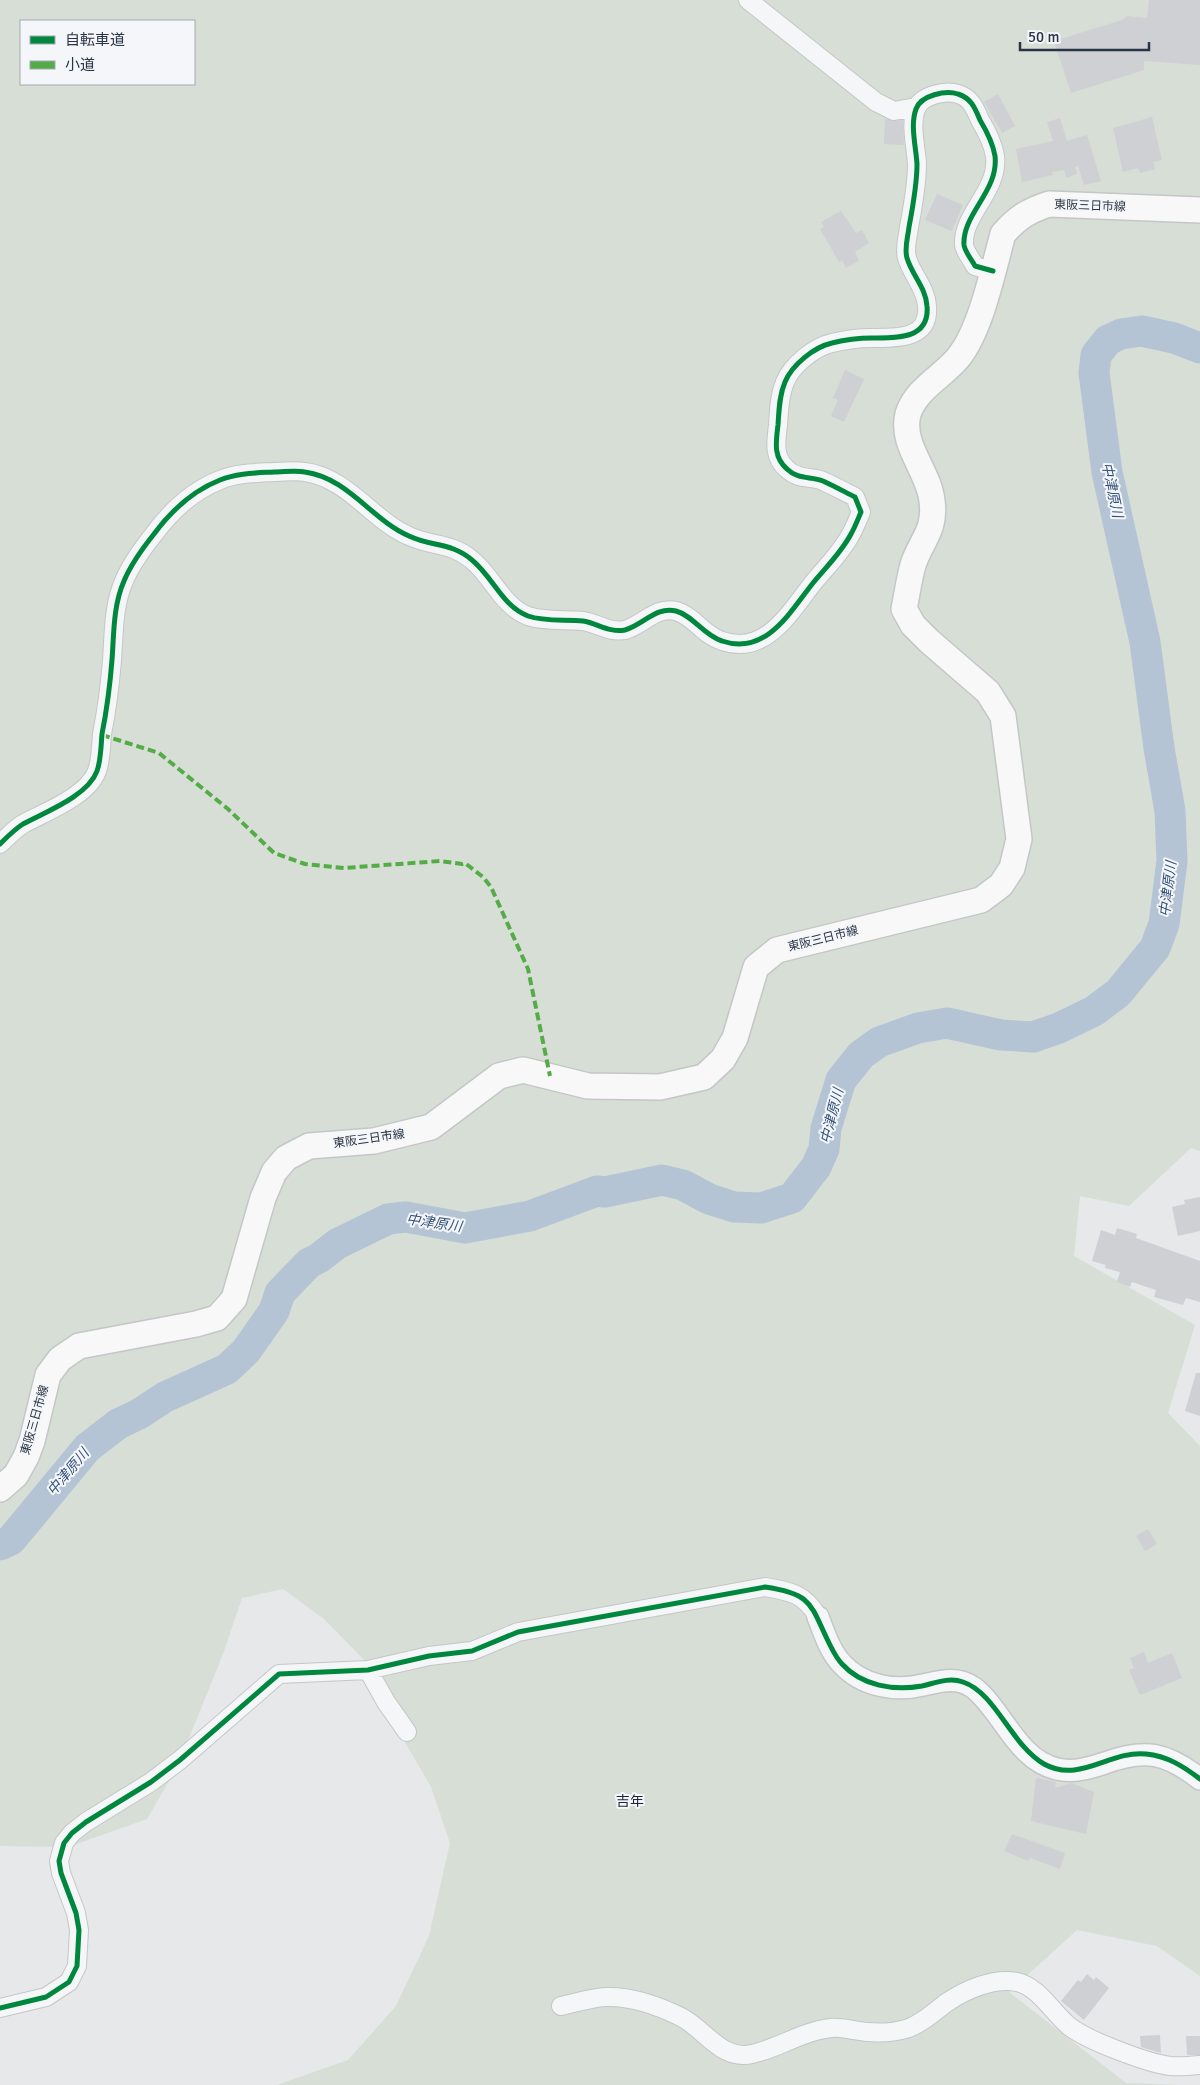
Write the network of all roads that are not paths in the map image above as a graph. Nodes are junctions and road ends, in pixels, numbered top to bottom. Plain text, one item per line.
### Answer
1 (748, 0) edge
2 (916, 107) junction
3 (1200, 210) edge
4 (993, 271) junction
5 (0, 844) edge
6 (0, 1489) edge
7 (818, 1617) joint
8 (368, 1670) junction
9 (407, 1732) dead end
10 (1200, 1779) edge
11 (561, 2006) dead end
12 (0, 2008) edge
13 (1200, 2065) edge

1 - 2 street
2 - 4 street
2 - 5 street
3 - 4 main road, 東阪三日市線
4 - 6 main road, 東阪三日市線
7 - 8 street
7 - 10 street
8 - 9 street
8 - 12 street
11 - 13 street

